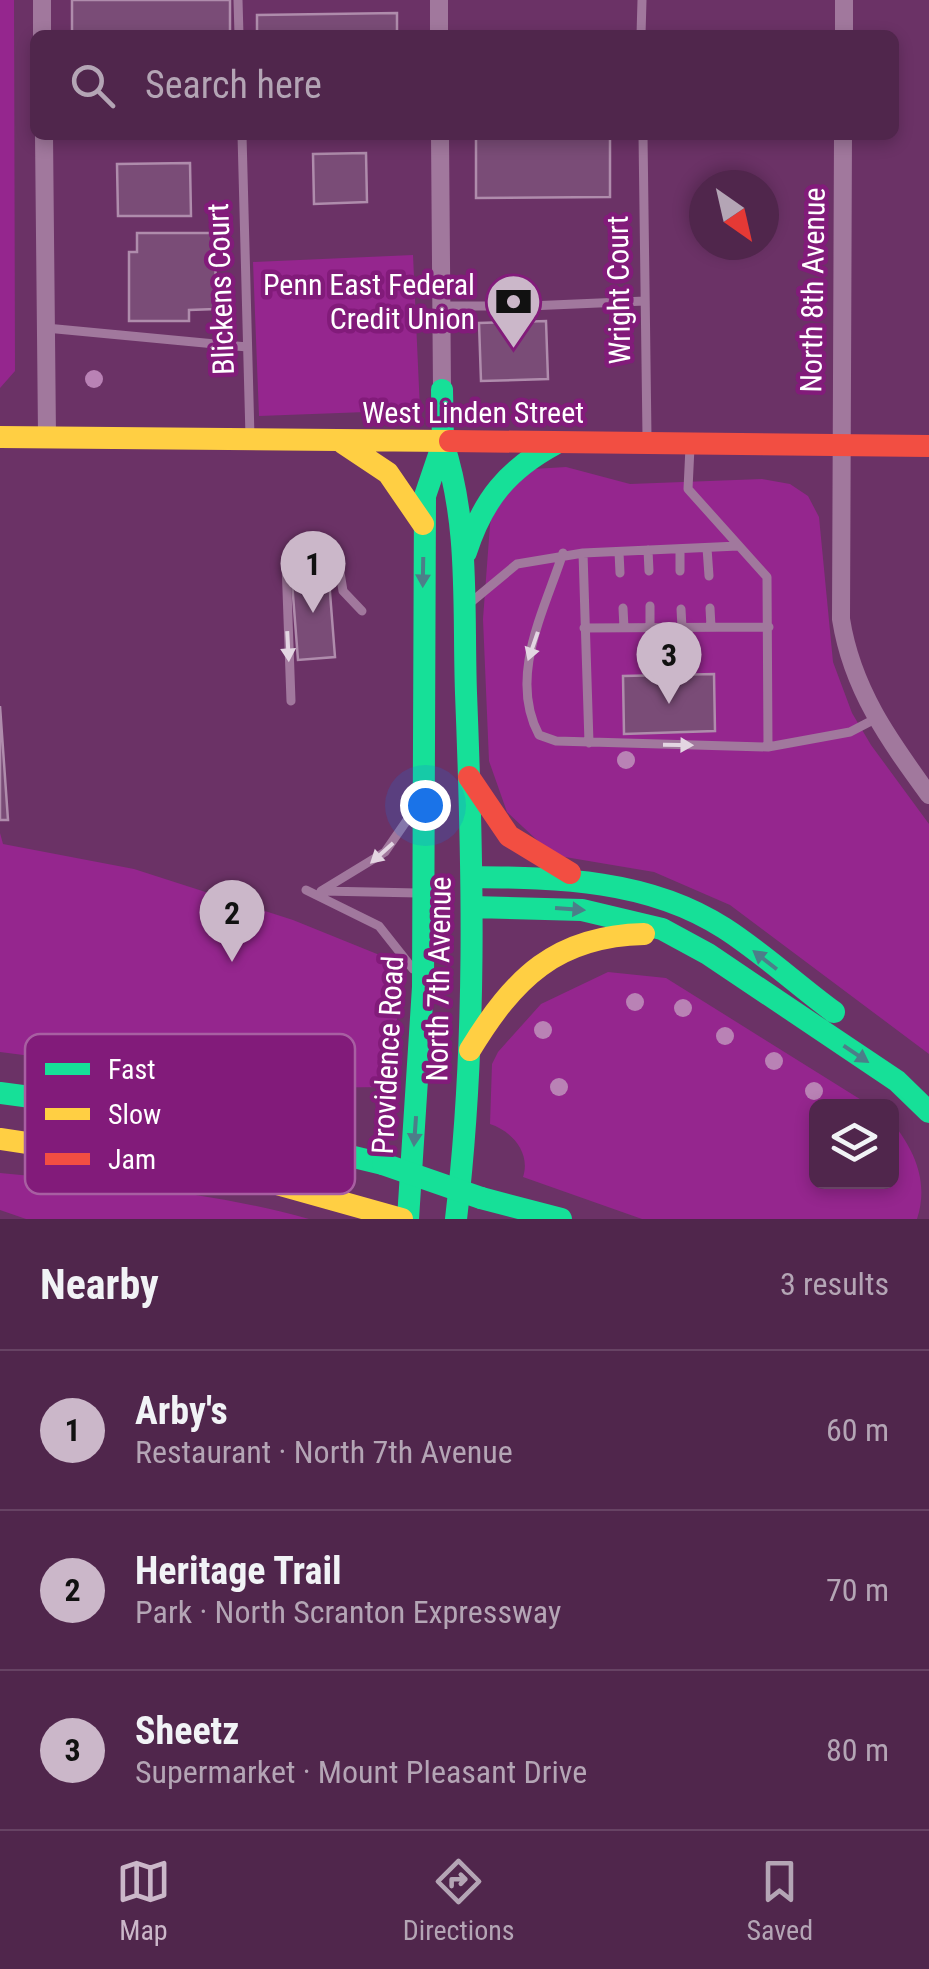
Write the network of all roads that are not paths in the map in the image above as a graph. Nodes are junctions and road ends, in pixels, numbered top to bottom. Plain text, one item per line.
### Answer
1 (42, 0) edge
2 (238, 0) edge
3 (438, 0) edge
4 (642, 0) edge
5 (844, 0) edge
6 (42, 30) edge
7 (239, 30) edge
8 (439, 30) edge
9 (641, 30) edge
10 (844, 30) edge
11 (44, 140) edge
12 (242, 140) edge
13 (440, 140) edge
14 (643, 140) edge
15 (842, 140) edge
16 (645, 300) junction
17 (441, 306) junction
18 (497, 306) dead end
19 (529, 306) dead end
20 (46, 328) junction
21 (248, 347) junction
22 (442, 390) joint
23 (48, 435) junction
24 (8, 436) edge
25 (250, 441) junction
26 (342, 442) junction
27 (443, 443) junction
28 (556, 443) junction
29 (647, 444) junction
30 (690, 445) junction
31 (840, 446) junction
32 (929, 446) edge
33 (424, 526) junction
34 (738, 546) junction
35 (707, 548) junction
36 (680, 549) junction
37 (648, 550) junction
38 (620, 552) junction
39 (563, 553) junction
40 (584, 553) junction
41 (464, 559) junction
42 (649, 571) dead end
43 (680, 571) dead end
44 (620, 573) dead end
45 (709, 576) dead end
46 (650, 606) dead end
47 (464, 608) junction
48 (623, 608) dead end
49 (710, 608) dead end
50 (682, 609) dead end
51 (362, 611) dead end
52 (768, 626) junction
53 (711, 627) junction
54 (584, 628) junction
55 (624, 628) junction
56 (650, 628) junction
57 (682, 628) junction
58 (291, 701) dead end
59 (876, 719) junction
60 (588, 743) junction
61 (768, 746) junction
62 (469, 777) junction
63 (421, 794) junction
64 (929, 796) edge
65 (472, 877) junction
66 (585, 879) junction
67 (321, 891) junction
68 (423, 894) junction
69 (473, 907) junction
70 (686, 941) junction
71 (423, 987) junction
72 (470, 1050) junction
73 (929, 1079) edge
74 (0, 1093) edge
75 (25, 1096) edge
76 (929, 1112) edge
77 (0, 1140) edge
78 (25, 1143) edge
79 (355, 1157) edge
80 (311, 1194) edge
81 (481, 1198) junction
82 (405, 1219) edge
83 (456, 1219) edge
84 (528, 1219) edge
85 (561, 1219) edge

1 - 6 street
2 - 7 lane
3 - 8 street
4 - 9 lane
5 - 10 street
11 - 20 street
12 - 21 lane, Blickens Court
13 - 17 street, North 7th Avenue
14 - 16 lane, Wright Court
15 - 31 street, North 8th Avenue
16 - 19 lane
16 - 29 lane, Wright Court
17 - 18 lane
17 - 22 street, North 7th Avenue
20 - 21 lane
20 - 23 street
21 - 25 lane, Blickens Court
22 - 27 main road, North 7th Avenue
23 - 24 main road, West Linden Street
23 - 25 main road, West Linden Street
25 - 26 main road, West Linden Street
26 - 27 main road, West Linden Street
26 - 33 main road
27 - 28 main road, West Linden Street
27 - 33 main road, North 7th Avenue
27 - 41 main road, North 7th Avenue
28 - 29 main road, West Linden Street
28 - 41 main road
29 - 30 main road, West Linden Street
30 - 31 main road, West Linden Street
30 - 34 lane
31 - 32 main road, West Linden Street
31 - 59 street, North 8th Avenue
33 -> 63 main road, North 7th Avenue
34 - 35 lane
34 - 52 lane
35 - 36 lane
35 - 45 lane
36 - 37 lane
36 - 43 lane
37 - 38 lane
37 - 42 lane
38 - 40 lane
38 - 44 lane
39 - 40 lane
39 - 47 lane
39 -> 60 lane
40 - 54 lane
41 - 47 main road, North 7th Avenue
46 - 56 lane
47 - 62 main road, North 7th Avenue
48 - 55 lane
49 - 53 lane
50 - 57 lane
51 -> 58 lane
52 - 53 lane
52 - 61 lane
53 - 57 lane
54 - 55 lane
54 - 60 lane
55 - 56 lane
56 - 57 lane
59 - 61 lane
59 - 64 street, North 8th Avenue
60 -> 61 lane
62 - 65 main road, North 7th Avenue
62 - 66 main road
63 -> 67 lane
63 - 68 main road, North 7th Avenue
65 - 66 main road
65 - 68 main road
65 - 69 main road, North 7th Avenue
73 -> 66 main road
67 - 68 lane
67 - 71 lane
68 - 69 main road
68 - 71 main road, Providence Road
69 -> 70 main road
69 - 72 main road, North 7th Avenue
70 - 72 main road
70 -> 76 main road
71 -> 82 main road, Providence Road
72 - 83 main road, North 7th Avenue
74 - 75 main road, bridge
77 - 78 main road
79 - 81 main road, bridge
80 - 82 main road
81 - 84 main road
81 - 85 main road

